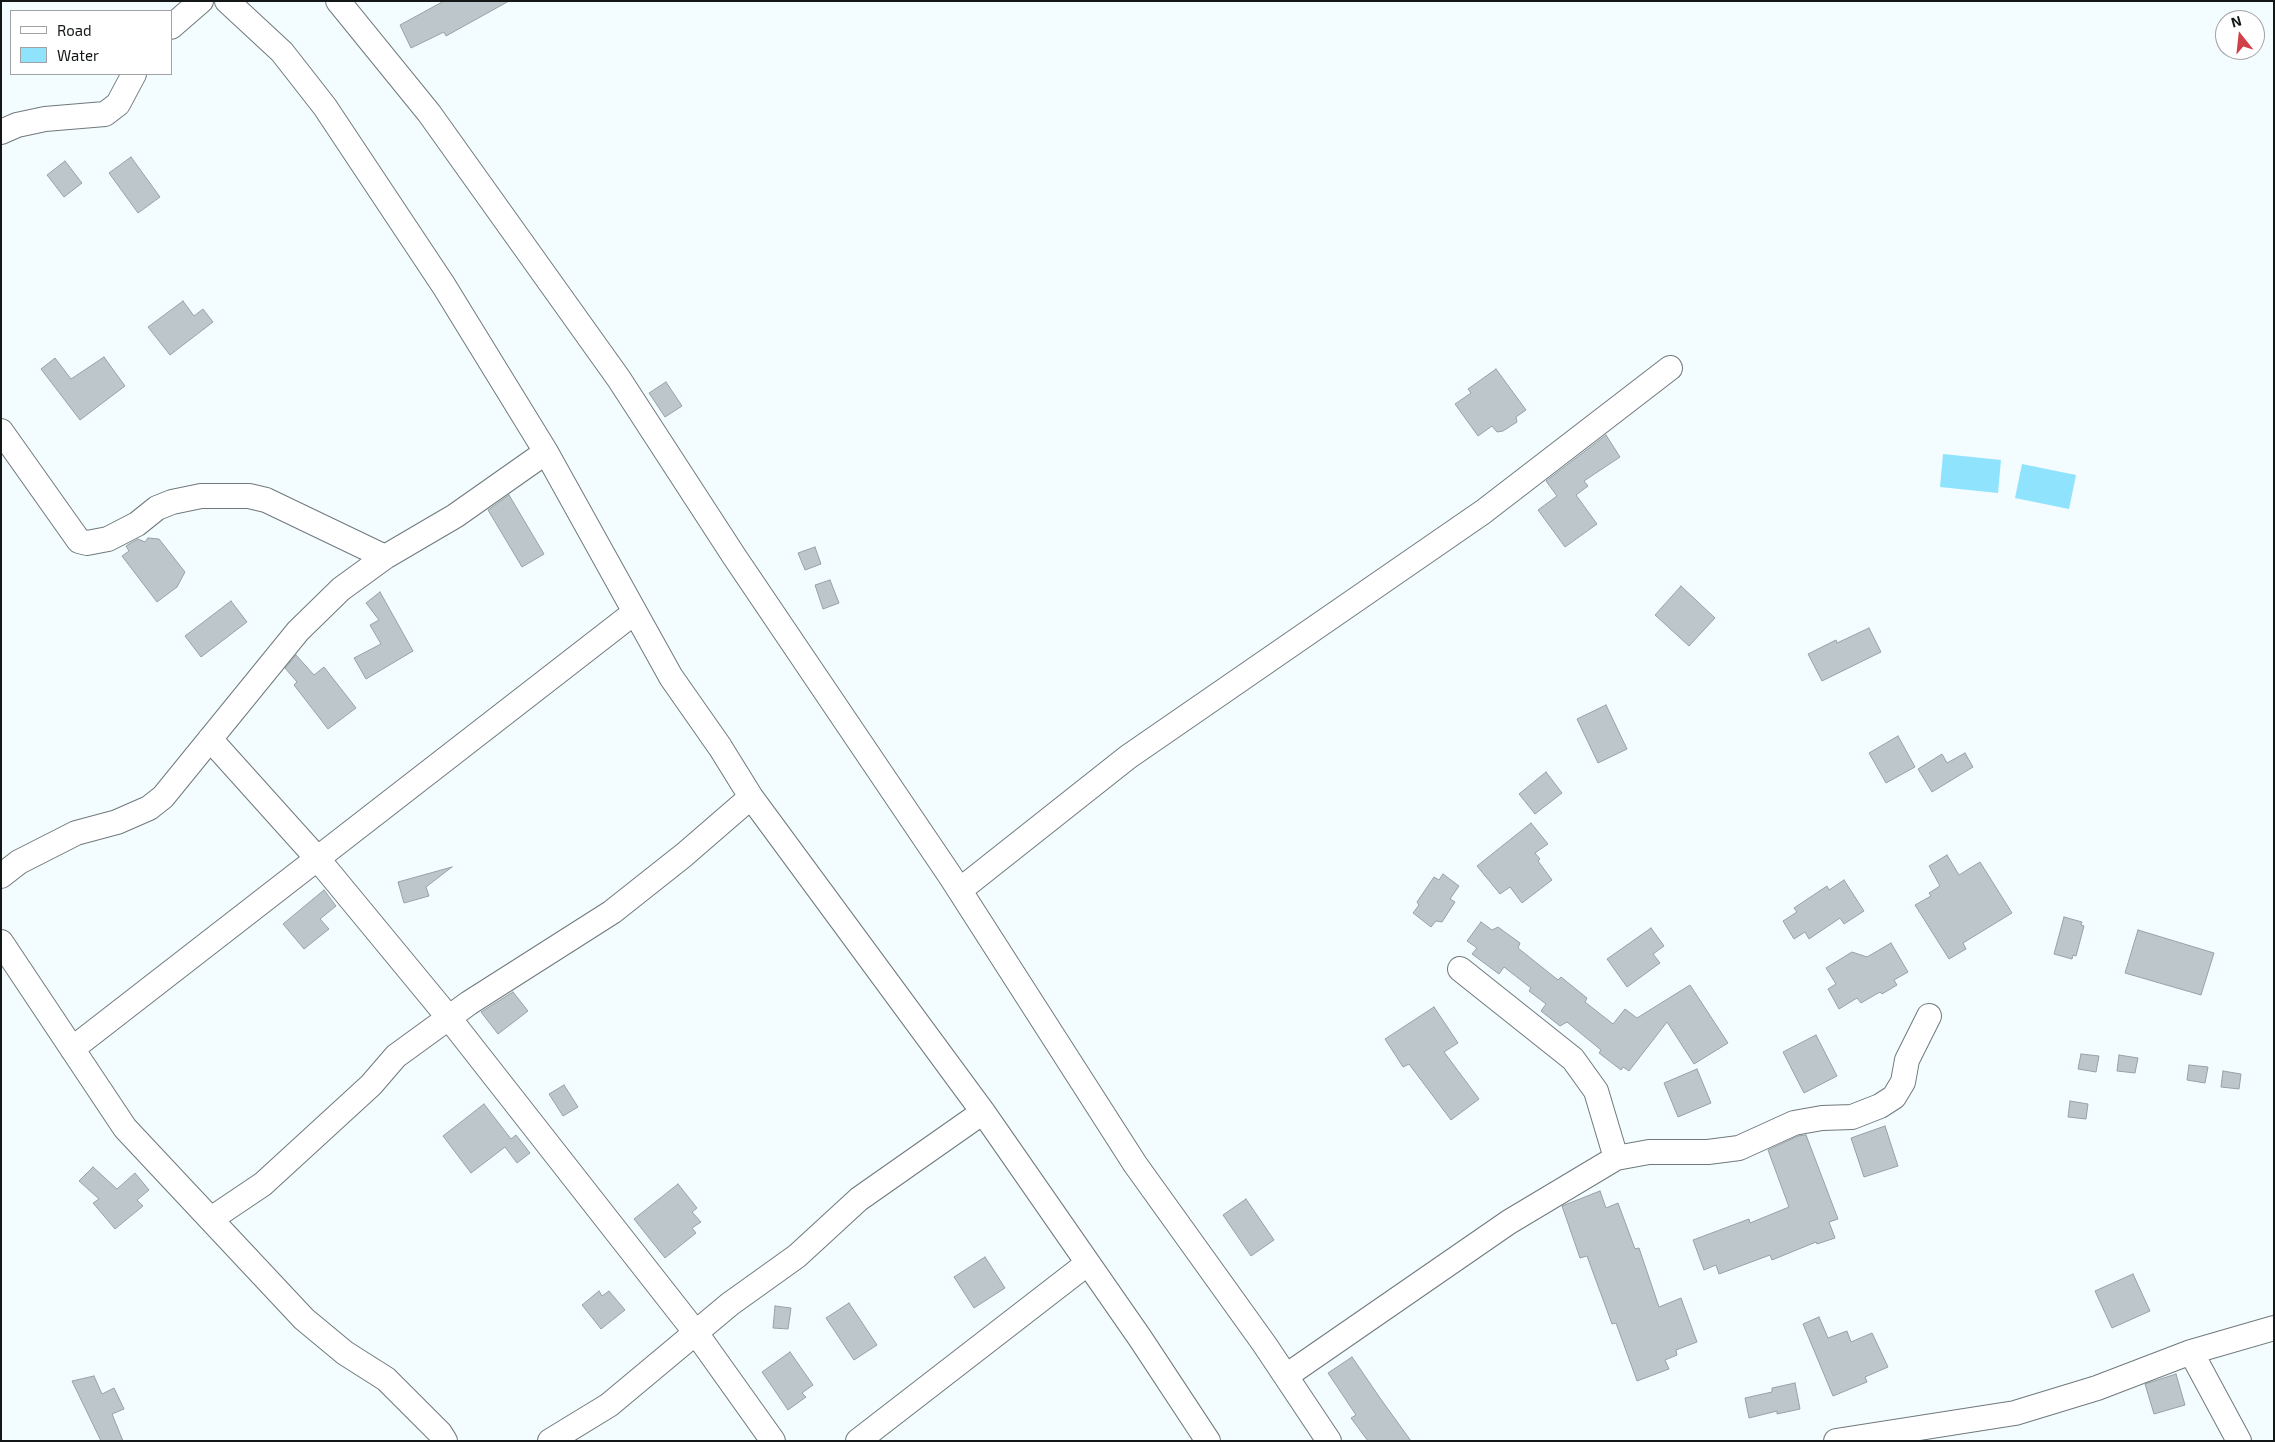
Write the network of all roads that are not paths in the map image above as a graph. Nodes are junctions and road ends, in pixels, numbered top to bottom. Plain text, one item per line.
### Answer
1 (201, 1) edge
2 (226, 1) edge
3 (338, 1) edge
4 (172, 26) edge
5 (133, 75) edge
6 (1, 132) edge
7 (1670, 368) dead end
8 (1, 430) edge
9 (546, 452) junction
10 (385, 557) junction
11 (635, 612) junction
12 (210, 739) junction
13 (752, 797) junction
14 (317, 858) junction
15 (1, 876) edge
16 (960, 890) junction
17 (1, 942) edge
18 (1460, 969) dead end
19 (1929, 1016) dead end
20 (449, 1018) junction
21 (72, 1048) junction
22 (983, 1112) junction
23 (1616, 1158) junction
24 (211, 1219) junction
25 (1088, 1263) junction
26 (2274, 1328) edge
27 (696, 1333) junction
28 (2191, 1352) junction
29 (1286, 1376) junction
30 (445, 1441) edge
31 (550, 1441) edge
32 (772, 1441) edge
33 (858, 1441) edge
34 (1208, 1441) edge
35 (1329, 1441) edge
36 (1836, 1441) edge
37 (2239, 1441) edge

1 - 4 street
2 - 9 street
3 - 16 street
5 - 6 street
7 - 16 street
8 - 10 street
9 - 10 street
9 - 11 street
10 - 12 street
11 - 13 street
11 - 14 street
12 - 14 street
12 - 15 street
13 - 20 street
13 - 22 street
14 - 20 street
14 - 21 street
16 - 29 street
17 - 21 street
18 - 23 street
19 - 23 street
20 - 24 street
20 - 27 street
21 - 24 street
22 - 25 street
22 - 27 street
23 - 29 street
24 - 30 street
25 - 33 street
25 - 34 street
26 - 28 street
27 - 31 street
27 - 32 street
28 - 36 street
28 - 37 street
29 - 35 street

